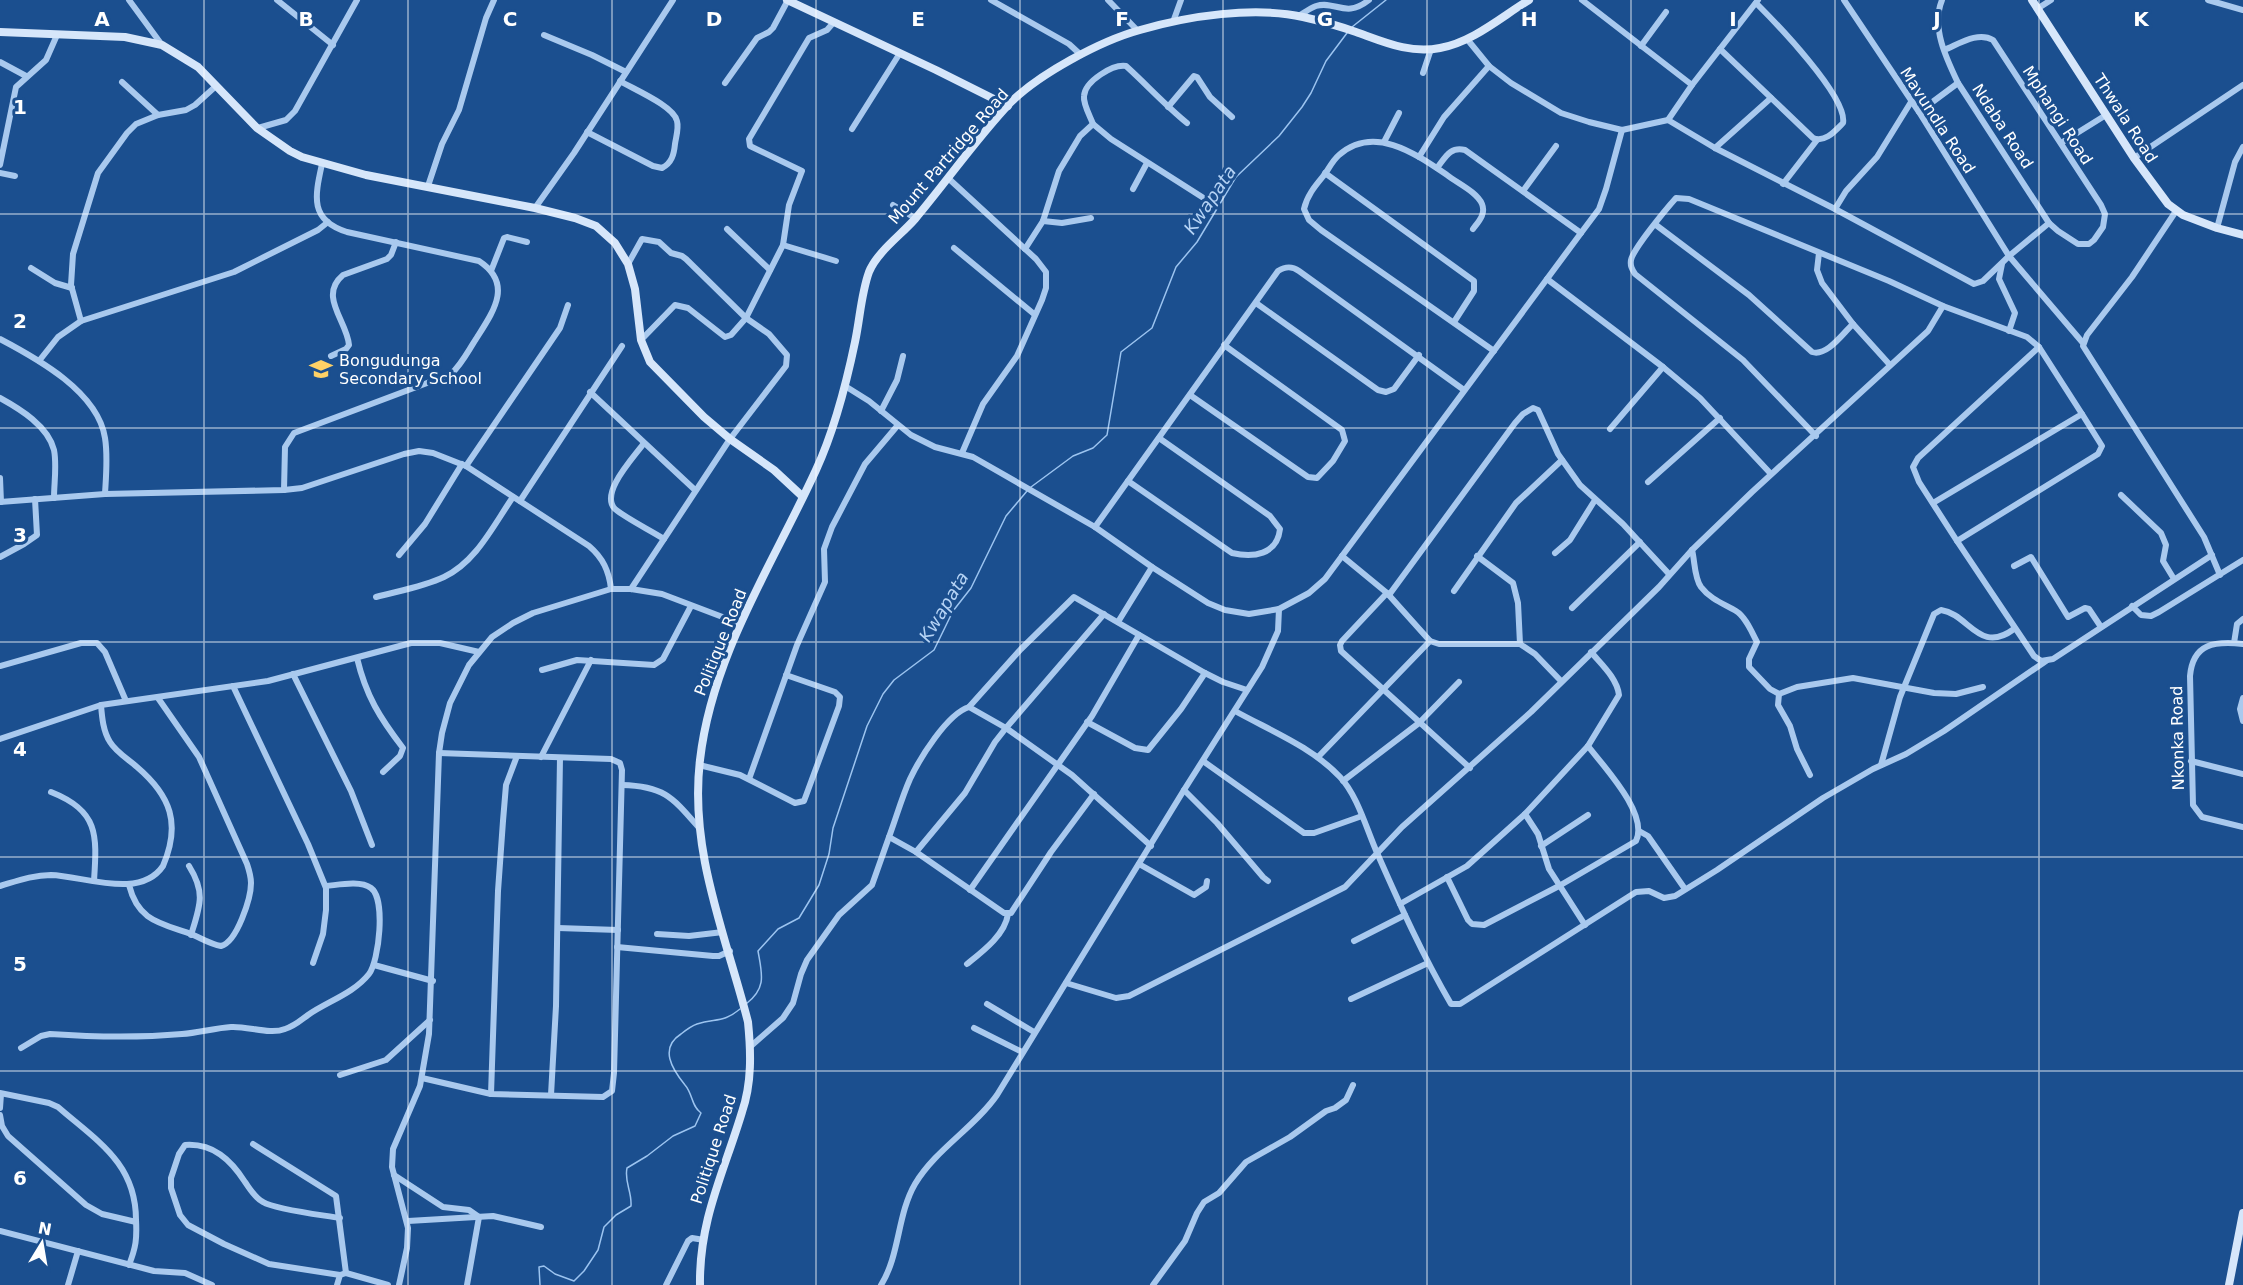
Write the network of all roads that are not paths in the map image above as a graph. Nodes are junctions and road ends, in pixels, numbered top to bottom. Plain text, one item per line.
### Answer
1 (129, 0) edge
2 (277, 0) edge
3 (357, 0) edge
4 (494, 0) edge
5 (673, 0) edge
6 (788, 0) edge
7 (991, 0) edge
8 (1108, 0) edge
9 (1181, 0) edge
10 (1369, 0) edge
11 (1582, 0) edge
12 (1844, 0) edge
13 (1942, 0) edge
14 (2032, 0) edge
15 (2051, 0) edge
16 (2208, 0) edge
17 (1526, 1) edge
18 (1757, 1) edge
19 (2037, 9) junction
20 (2243, 10) edge
21 (1666, 12) dead end
22 (1299, 16) junction
23 (834, 22) junction
24 (1173, 22) junction
25 (1137, 30) junction
26 (0, 32) edge
27 (57, 34) junction
28 (543, 35) dead end
29 (1467, 39) junction
30 (162, 45) junction
31 (333, 45) junction
32 (1641, 46) junction
33 (1720, 49) junction
34 (1431, 50) junction
35 (1944, 50) junction
36 (900, 53) junction
37 (1082, 55) junction
38 (0, 62) edge
39 (1489, 66) junction
40 (626, 72) junction
41 (1423, 74) dead end
42 (26, 76) junction
43 (620, 81) junction
44 (122, 82) dead end
45 (725, 82) dead end
46 (1958, 83) junction
47 (1692, 85) junction
48 (2243, 85) edge
49 (216, 86) junction
50 (1771, 98) junction
51 (1911, 102) junction
52 (1008, 106) junction
53 (1168, 107) junction
54 (1919, 112) junction
55 (1399, 113) dead end
56 (158, 115) junction
57 (2106, 115) junction
58 (1232, 117) dead end
59 (1668, 120) junction
60 (0, 123) edge
61 (1187, 123) dead end
62 (1093, 124) junction
63 (8, 126) junction
64 (257, 128) junction
65 (852, 129) dead end
66 (1622, 130) junction
67 (587, 132) junction
68 (1817, 140) junction
69 (1384, 142) junction
70 (2061, 143) junction
71 (1556, 146) dead end
72 (2243, 147) edge
73 (1715, 148) junction
74 (1419, 158) junction
75 (2134, 158) junction
76 (1147, 163) junction
77 (322, 164) junction
78 (0, 165) edge
79 (1437, 168) junction
80 (0, 173) edge
81 (1325, 173) junction
82 (15, 176) dead end
83 (948, 178) junction
84 (1783, 184) junction
85 (428, 186) junction
86 (1134, 189) dead end
87 (1523, 191) junction
88 (1202, 198) dead end
89 (893, 205) dead end
90 (535, 208) junction
91 (1835, 209) junction
92 (2176, 211) junction
93 (915, 218) junction
94 (1091, 218) dead end
95 (1043, 221) junction
96 (328, 222) junction
97 (2049, 223) junction
98 (1656, 225) junction
99 (2217, 228) junction
100 (727, 229) dead end
101 (1473, 229) dead end
102 (1581, 233) junction
103 (2243, 235) edge
104 (396, 242) junction
105 (527, 242) dead end
106 (783, 245) junction
107 (2083, 245) joint
108 (954, 248) dead end
109 (1025, 249) junction
110 (1819, 253) junction
111 (2009, 256) junction
112 (836, 261) dead end
113 (2002, 263) junction
114 (628, 264) junction
115 (31, 268) dead end
116 (871, 268) joint
117 (770, 270) junction
118 (492, 271) junction
119 (1547, 279) junction
120 (72, 288) junction
121 (1256, 303) junction
122 (568, 305) dead end
123 (1943, 306) junction
124 (1034, 314) junction
125 (747, 318) junction
126 (81, 321) junction
127 (1454, 322) junction
128 (1853, 324) junction
129 (2009, 331) junction
130 (0, 339) edge
131 (641, 340) junction
132 (2083, 343) junction
133 (1224, 345) junction
134 (622, 346) dead end
135 (2039, 347) junction
136 (1494, 351) junction
137 (1419, 355) junction
138 (331, 356) dead end
139 (903, 356) dead end
140 (39, 362) junction
141 (1890, 365) junction
142 (1663, 367) junction
143 (845, 386) junction
144 (1464, 390) junction
145 (590, 393) junction
146 (1190, 395) junction
147 (0, 398) edge
148 (881, 411) junction
149 (2082, 414) junction
150 (1720, 418) junction
151 (898, 425) junction
152 (1610, 429) dead end
153 (1816, 436) junction
154 (1159, 438) junction
155 (730, 439) junction
156 (644, 443) junction
157 (962, 453) junction
158 (1562, 460) junction
159 (464, 465) junction
160 (1772, 474) junction
161 (0, 478) edge
162 (1128, 481) junction
163 (1648, 482) dead end
164 (284, 490) junction
165 (695, 490) junction
166 (105, 494) junction
167 (2121, 495) dead end
168 (802, 496) junction
169 (513, 497) junction
170 (54, 498) junction
171 (35, 499) junction
172 (1596, 500) junction
173 (520, 501) junction
174 (1, 502) edge
175 (1933, 503) junction
176 (1095, 527) junction
177 (664, 539) junction
178 (1957, 541) junction
179 (1640, 542) junction
180 (1692, 550) junction
181 (1555, 553) dead end
182 (399, 555) dead end
183 (2212, 555) junction
184 (1342, 556) junction
185 (1477, 556) junction
186 (0, 557) edge
187 (2243, 560) edge
188 (2014, 566) dead end
189 (1152, 567) junction
190 (1669, 574) junction
191 (2220, 575) junction
192 (2174, 579) junction
193 (611, 589) junction
194 (631, 589) junction
195 (1454, 591) dead end
196 (1388, 594) junction
197 (376, 597) dead end
198 (691, 606) junction
199 (2132, 606) junction
200 (1572, 608) dead end
201 (1279, 609) junction
202 (1104, 614) junction
203 (2243, 619) edge
204 (1119, 622) junction
205 (741, 624) junction
206 (2101, 627) junction
207 (2014, 629) junction
208 (1139, 634) junction
209 (1430, 641) junction
210 (2234, 643) junction
211 (1520, 644) junction
212 (2243, 644) edge
213 (479, 652) junction
214 (1591, 652) junction
215 (357, 658) junction
216 (591, 660) junction
217 (2046, 661) junction
218 (0, 666) edge
219 (542, 670) dead end
220 (292, 674) junction
221 (1205, 674) junction
222 (786, 675) junction
223 (1561, 681) junction
224 (1459, 682) dead end
225 (233, 686) junction
226 (1983, 687) dead end
227 (1903, 688) junction
228 (1247, 690) junction
229 (1382, 690) junction
230 (1779, 694) junction
231 (158, 698) junction
232 (2243, 699) edge
233 (126, 702) junction
234 (101, 705) junction
235 (969, 707) junction
236 (1235, 711) junction
237 (2243, 721) edge
238 (1087, 722) junction
239 (1419, 723) junction
240 (1006, 728) junction
241 (0, 738) edge
242 (1588, 746) junction
243 (439, 753) junction
244 (517, 756) junction
245 (1318, 756) junction
246 (541, 757) junction
247 (560, 758) junction
248 (1203, 760) junction
249 (2191, 761) junction
250 (699, 765) junction
251 (1058, 765) junction
252 (1881, 765) junction
253 (1470, 768) junction
254 (383, 772) dead end
255 (2243, 774) edge
256 (1810, 775) dead end
257 (749, 779) junction
258 (1343, 781) junction
259 (622, 785) junction
260 (1184, 790) junction
261 (51, 792) dead end
262 (1094, 794) junction
263 (1525, 814) junction
264 (1588, 815) dead end
265 (1362, 816) junction
266 (2243, 827) edge
267 (700, 829) junction
268 (1639, 831) junction
269 (889, 837) junction
270 (372, 845) dead end
271 (1151, 846) junction
272 (1541, 846) junction
273 (916, 852) junction
274 (1377, 853) junction
275 (1139, 864) junction
276 (189, 866) dead end
277 (1447, 877) junction
278 (94, 881) junction
279 (1207, 881) dead end
280 (1268, 881) dead end
281 (129, 885) junction
282 (0, 886) edge
283 (326, 886) junction
284 (1559, 886) junction
285 (1685, 889) junction
286 (970, 890) junction
287 (1400, 904) junction
288 (1008, 914) junction
289 (1405, 915) junction
290 (1585, 925) junction
291 (558, 928) junction
292 (618, 930) junction
293 (723, 932) junction
294 (657, 934) dead end
295 (191, 935) junction
296 (1354, 941) dead end
297 (617, 947) junction
298 (729, 951) junction
299 (313, 963) dead end
300 (1428, 963) junction
301 (967, 964) dead end
302 (374, 965) junction
303 (433, 981) junction
304 (1066, 983) junction
305 (1351, 999) dead end
306 (987, 1004) dead end
307 (430, 1020) junction
308 (974, 1028) dead end
309 (1034, 1032) junction
310 (751, 1046) junction
311 (21, 1048) dead end
312 (1022, 1052) junction
313 (340, 1075) dead end
314 (422, 1078) junction
315 (1353, 1085) dead end
316 (1, 1094) edge
317 (492, 1094) junction
318 (551, 1095) junction
319 (0, 1108) edge
320 (0, 1115) edge
321 (253, 1144) dead end
322 (394, 1175) junction
323 (2243, 1213) edge
324 (479, 1217) junction
325 (340, 1218) junction
326 (408, 1221) junction
327 (136, 1222) junction
328 (541, 1227) dead end
329 (0, 1231) edge
330 (704, 1240) junction
331 (78, 1251) junction
332 (129, 1265) junction
333 (343, 1274) junction
334 (2229, 1284) edge
335 (68, 1285) edge
336 (212, 1285) edge
337 (337, 1285) edge
338 (388, 1285) edge
339 (399, 1285) edge
340 (467, 1285) edge
341 (666, 1285) edge
342 (700, 1285) edge
343 (881, 1285) edge
344 (1153, 1285) edge
345 (2241, 1285) edge

1 - 30 street
2 - 31 street
3 - 31 street
4 - 85 street
5 - 40 street
6 - 23 street
6 - 45 street
7 - 37 street
8 - 25 street
9 - 24 street
10 - 22 street
11 - 32 street
12 - 51 street, Mavundla Road
13 - 35 street, Ndaba Road
14 - 19 street, Thwala Road
15 - 19 street
16 - 20 street
17 - 29 street, Mount Partridge Road
18 - 33 street
18 - 68 street
19 - 57 street, Thwala Road
21 - 32 street
22 - 24 street, Mount Partridge Road
22 - 34 street, Mount Partridge Road
23 - 36 street
23 - 106 street
24 - 25 street, Mount Partridge Road
25 - 37 street, Mount Partridge Road
26 - 27 street
27 - 30 street
27 - 42 street
28 - 40 street
29 - 34 street, Mount Partridge Road
29 - 39 street
30 - 49 street
31 - 64 street
32 - 47 street
33 - 47 street
33 - 50 street
34 - 41 street
35 - 46 street, Ndaba Road
35 - 70 street, Mphangi Road
36 - 52 street
36 - 65 street
37 - 52 street, Mount Partridge Road
38 - 42 street
39 - 66 street
39 - 74 street
40 - 43 street
42 - 63 street
43 - 67 street
43 - 67 street
44 - 56 street
46 - 54 street
46 - 97 street, Ndaba Road
47 - 59 street
48 - 75 street
49 - 56 street
49 - 64 street
50 - 68 street
50 - 73 street
51 - 54 street, Mavundla Road
51 - 91 street
52 - 83 street, Mount Partridge Road
53 - 58 street
53 - 61 street
53 - 62 street
54 - 111 street, Mavundla Road
55 - 69 street
56 - 120 street
57 - 70 street
57 - 75 street, Thwala Road
59 - 66 street
59 - 73 street
60 - 63 street
62 - 76 street
62 - 95 street
63 - 78 street
64 - 77 street
66 - 102 street
67 - 90 street
68 - 84 street
69 - 74 street
69 - 81 street
70 - 107 street, Mphangi Road
71 - 87 street
72 - 99 street
73 - 84 street
74 - 79 street
75 - 92 street, Thwala Road
76 - 86 street
76 - 88 street
77 - 85 street
77 - 96 street
79 - 87 street
79 - 101 street
80 - 82 street
81 - 127 street
81 - 127 street
83 - 93 street, Mount Partridge Road
83 - 109 street
84 - 91 street
85 - 90 street
87 - 102 street
89 - 93 street
90 - 114 street
91 - 113 street
92 - 99 street, Thwala Road
92 - 132 street
93 - 116 street, Mount Partridge Road
94 - 95 street
95 - 109 street
96 - 104 street
96 - 126 street
97 - 107 street, Ndaba Road
97 - 111 street
98 - 110 street
98 - 128 street
98 - 153 street
99 - 103 street, Thwala Road
100 - 117 street
102 - 119 street
104 - 118 street
104 - 138 street
105 - 118 street
106 - 112 street
106 - 117 street
108 - 124 street
109 - 124 street
110 - 123 street
110 - 128 street
111 - 113 street
111 - 132 street, Mavundla Road
113 - 129 street
114 - 125 street
114 - 131 street
115 - 120 street
116 - 143 street, Politique Road
117 - 125 street
118 - 164 street
119 - 136 street
119 - 142 street
120 - 126 street
121 - 133 street
121 - 137 street
121 - 137 street
122 - 159 street
123 - 129 street
123 - 141 street
124 - 157 street
125 - 131 street
125 - 155 street
126 - 140 street
127 - 136 street
128 - 141 street
129 - 135 street
130 - 140 street
131 - 155 street
132 - 183 street, Mavundla Road
133 - 146 street
133 - 146 street
134 - 145 street
135 - 149 street
135 - 175 street
136 - 144 street
137 - 144 street
139 - 148 street
140 - 166 street
141 - 153 street
142 - 150 street
142 - 152 street
143 - 148 street
143 - 168 street, Politique Road
144 - 184 street
145 - 156 street
145 - 173 street
146 - 154 street
147 - 170 street
148 - 151 street
149 - 175 street
149 - 178 street
150 - 160 street
150 - 163 street
151 - 157 street
151 - 222 street
153 - 160 street
154 - 162 street
154 - 162 street
155 - 165 street
155 - 168 street
156 - 165 street
156 - 177 street
157 - 176 street
158 - 172 street
158 - 185 street
158 - 196 street
159 - 164 street
159 - 169 street
159 - 182 street
160 - 180 street
161 - 174 street
162 - 176 street
164 - 166 street
165 - 177 street
166 - 170 street
167 - 192 street
168 - 205 street, Politique Road
169 - 173 street
169 - 197 street
170 - 171 street
171 - 174 street
171 - 186 street
172 - 179 street
172 - 181 street
173 - 193 street
175 - 178 street
176 - 189 street
177 - 194 street
178 - 207 street
179 - 190 street
179 - 200 street
180 - 190 street
180 - 230 street
183 - 191 street, Mavundla Road
183 - 192 street
184 - 196 street
184 - 201 street
185 - 195 street
185 - 211 street
187 - 191 street
188 - 206 street
189 - 201 street
189 - 204 street
190 - 214 street
191 - 199 street
192 - 199 street
193 - 194 street
193 - 213 street
194 - 198 street
196 - 209 street
196 - 229 street
198 - 205 street
198 - 216 street
199 - 206 street
201 - 228 street
202 - 204 street
202 - 235 street
202 - 240 street
203 - 210 street
204 - 208 street
205 - 250 street, Politique Road
206 - 217 street
207 - 217 street
207 - 227 street
208 - 221 street
208 - 238 street
209 - 211 street
209 - 229 street
210 - 212 street, Nkonka Road
210 - 249 street, Nkonka Road
211 - 223 street
213 - 215 street
213 - 243 street
214 - 223 street
214 - 242 street
215 - 220 street
215 - 254 street
216 - 219 street
216 - 246 street
217 - 252 street
218 - 233 street
220 - 225 street
220 - 270 street
221 - 228 street
221 - 238 street
222 - 257 street
222 - 257 street
223 - 253 street
224 - 239 street
225 - 231 street
225 - 283 street
226 - 227 street
227 - 230 street
227 - 252 street
228 - 236 street
229 - 239 street
229 - 245 street
230 - 256 street
231 - 233 street
231 - 295 street
232 - 237 street
233 - 234 street
234 - 241 street
234 - 281 street
235 - 240 street
235 - 269 street
236 - 245 street
236 - 248 street
238 - 251 street
239 - 253 street
239 - 258 street
240 - 251 street
240 - 273 street
242 - 263 street
242 - 268 street
243 - 244 street
243 - 303 street
244 - 246 street
244 - 317 street
245 - 258 street
246 - 247 street
247 - 259 street
247 - 291 street
248 - 260 street
248 - 265 street
249 - 255 street
249 - 266 street, Nkonka Road
250 - 257 street
250 - 267 street, Politique Road
251 - 262 street
251 - 286 street
252 - 285 street
253 - 274 street
258 - 265 street
259 - 267 street
259 - 292 street
260 - 271 street
260 - 280 street
261 - 278 street
262 - 271 street
262 - 288 street
263 - 272 street
263 - 277 street
264 - 272 street
265 - 274 street
267 - 293 street, Politique Road
268 - 284 street
268 - 285 street
269 - 273 street
269 - 310 street
271 - 275 street
272 - 284 street
273 - 286 street
274 - 287 street
274 - 304 street
275 - 279 street
275 - 304 street
276 - 295 street
277 - 284 street
277 - 287 street
278 - 281 street
278 - 282 street
281 - 295 street
283 - 299 street
283 - 302 street
284 - 290 street
285 - 290 street
286 - 288 street
287 - 289 street
288 - 301 street
289 - 296 street
289 - 300 street
290 - 300 street
291 - 292 street
291 - 318 street
292 - 297 street
293 - 294 street
293 - 298 street, Politique Road
297 - 298 street
297 - 318 street
298 - 310 street, Politique Road
300 - 305 street
302 - 303 street
302 - 311 street
303 - 307 street
304 - 309 street
306 - 309 street
307 - 313 street
307 - 314 street
308 - 312 street
309 - 312 street
310 - 330 street, Politique Road
312 - 343 street
314 - 317 street
314 - 322 street
315 - 344 street
316 - 319 street
316 - 327 street
317 - 318 street
320 - 327 street
321 - 325 street
322 - 324 street
322 - 326 street
323 - 334 street
324 - 326 street
324 - 328 street
324 - 340 street
325 - 333 street
325 - 333 street
326 - 339 street
327 - 332 street
329 - 331 street
330 - 341 street
330 - 342 street, Politique Road
331 - 332 street
331 - 335 street
332 - 336 street
333 - 337 street
333 - 338 street
334 - 345 street

